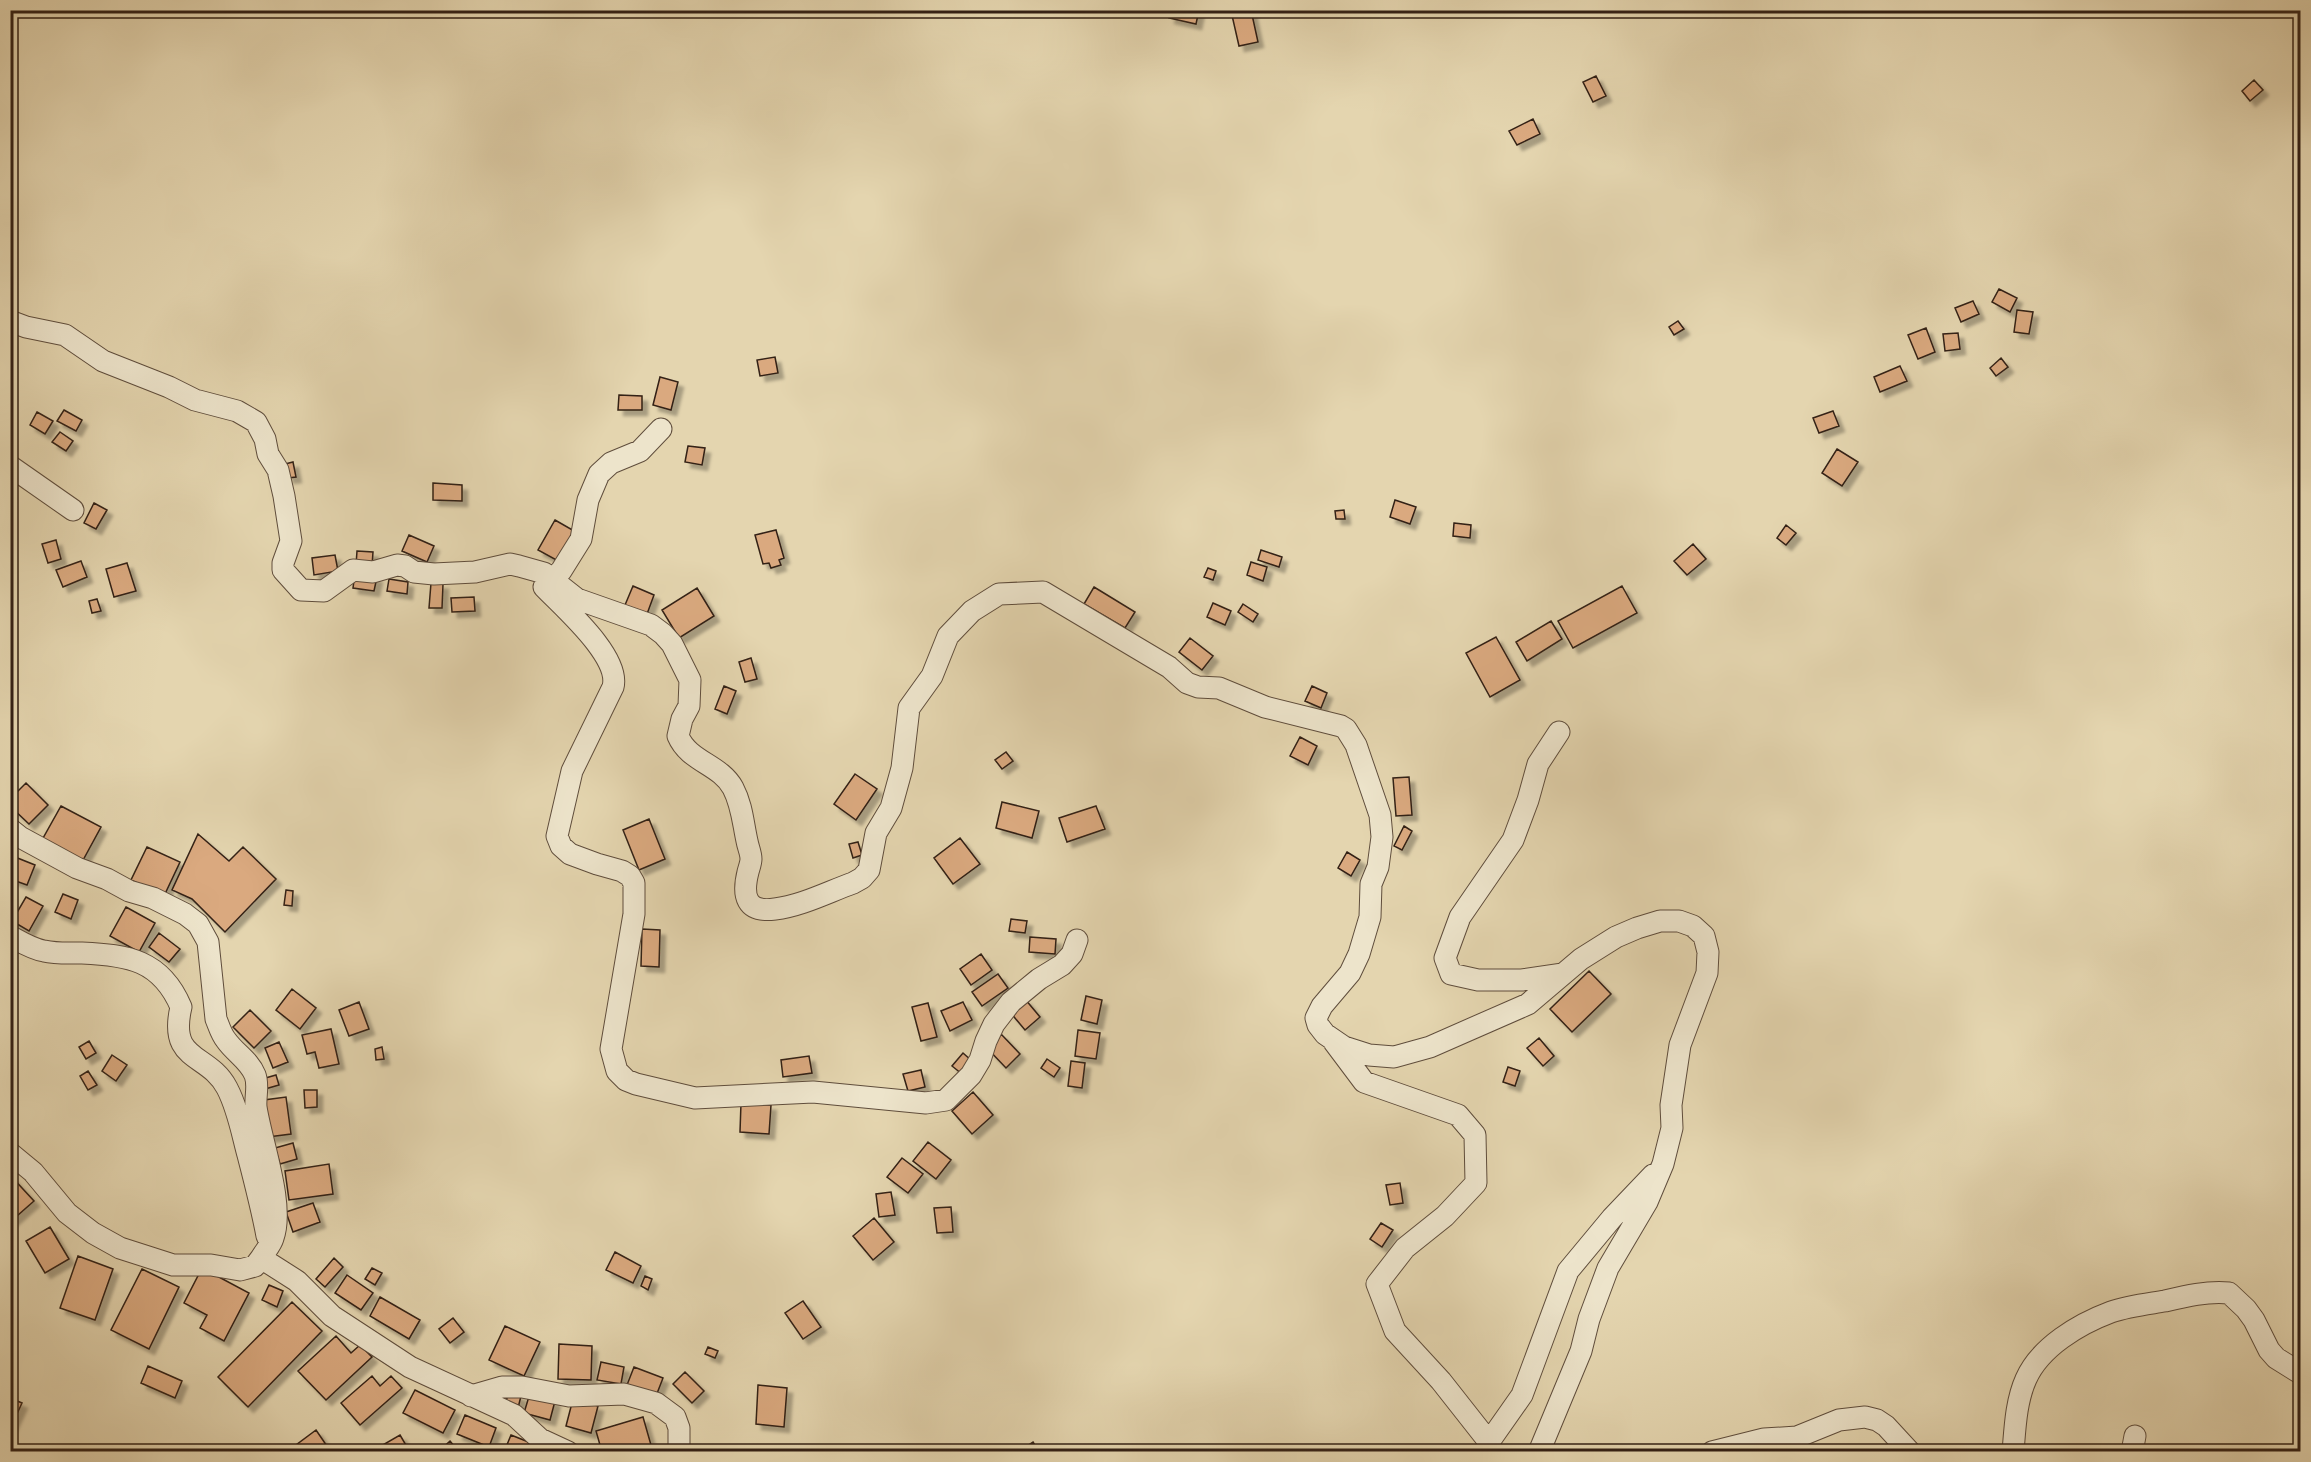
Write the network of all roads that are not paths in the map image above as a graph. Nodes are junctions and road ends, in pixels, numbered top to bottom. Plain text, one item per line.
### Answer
1 (10, 321) edge
2 (661, 429) dead end
3 (10, 466) edge
4 (74, 510) dead end
5 (519, 566) junction
6 (553, 578) junction
7 (1559, 732) dead end
8 (10, 829) edge
9 (10, 936) edge
10 (1077, 940) dead end
11 (1563, 974) junction
12 (1334, 1042) junction
13 (10, 1153) edge
14 (1663, 1164) junction
15 (265, 1252) junction
16 (2301, 1373) edge
17 (471, 1396) junction
18 (1488, 1447) edge
19 (568, 1452) edge
20 (679, 1452) edge
21 (1539, 1452) edge
22 (1712, 1452) edge
23 (1910, 1452) edge
24 (2013, 1452) edge

1 - 5 street
2 - 6 street
3 - 4 street
5 - 6 street
5 - 10 street
6 - 12 street
7 - 11 street
8 - 15 street
9 - 15 street
11 - 12 street
11 - 14 street
12 - 18 street
13 - 15 street
14 - 18 street
14 - 21 street
15 - 17 street
16 - 24 street
17 - 19 street
17 - 20 street
22 - 23 street

